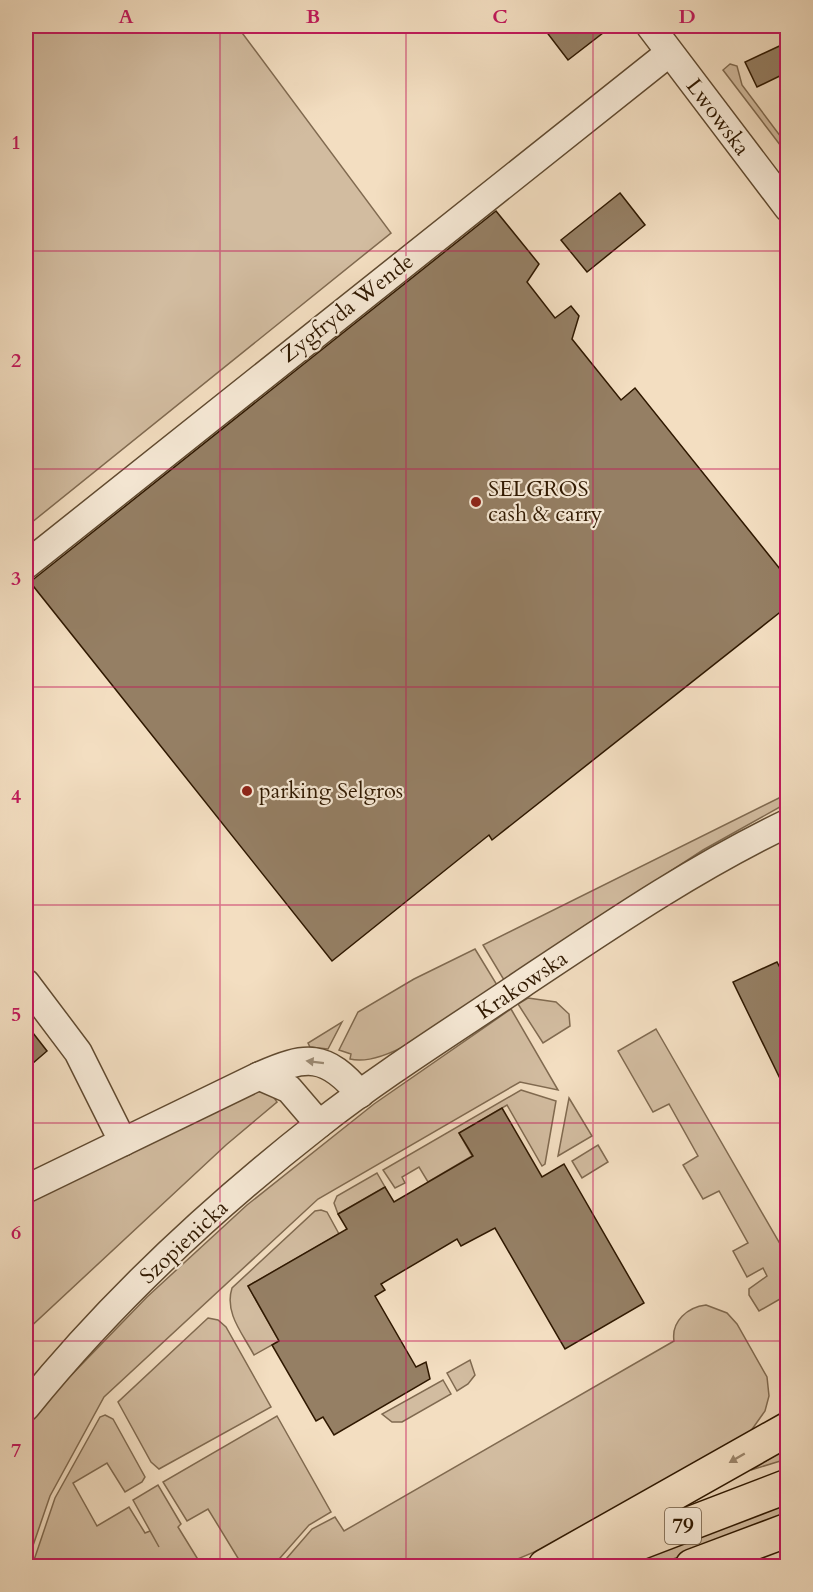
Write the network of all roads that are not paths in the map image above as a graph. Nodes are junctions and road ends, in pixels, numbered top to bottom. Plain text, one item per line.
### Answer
1 (650, 26) edge
2 (669, 53) junction
3 (788, 208) edge
4 (26, 565) edge
5 (788, 823) edge
6 (26, 983) edge
7 (259, 1076) junction
8 (360, 1094) junction
9 (319, 1124) junction
10 (123, 1142) junction
11 (26, 1189) edge
12 (26, 1407) edge
13 (788, 1429) edge
14 (788, 1486) edge
15 (788, 1530) edge
16 (545, 1566) edge
17 (579, 1566) edge
18 (692, 1566) edge

1 - 2 street, Lwowska
2 - 3 street, Lwowska
2 - 4 street, Zygfryda Wende
5 - 8 street, Krakowska
6 - 10 street
8 -> 7 street
7 - 9 street
7 - 10 street
8 - 9 street, Szopienicka
9 - 12 street, Szopienicka
10 - 11 street
13 -> 16 main road
14 - 17 main road, 79
15 - 18 main road, 79

